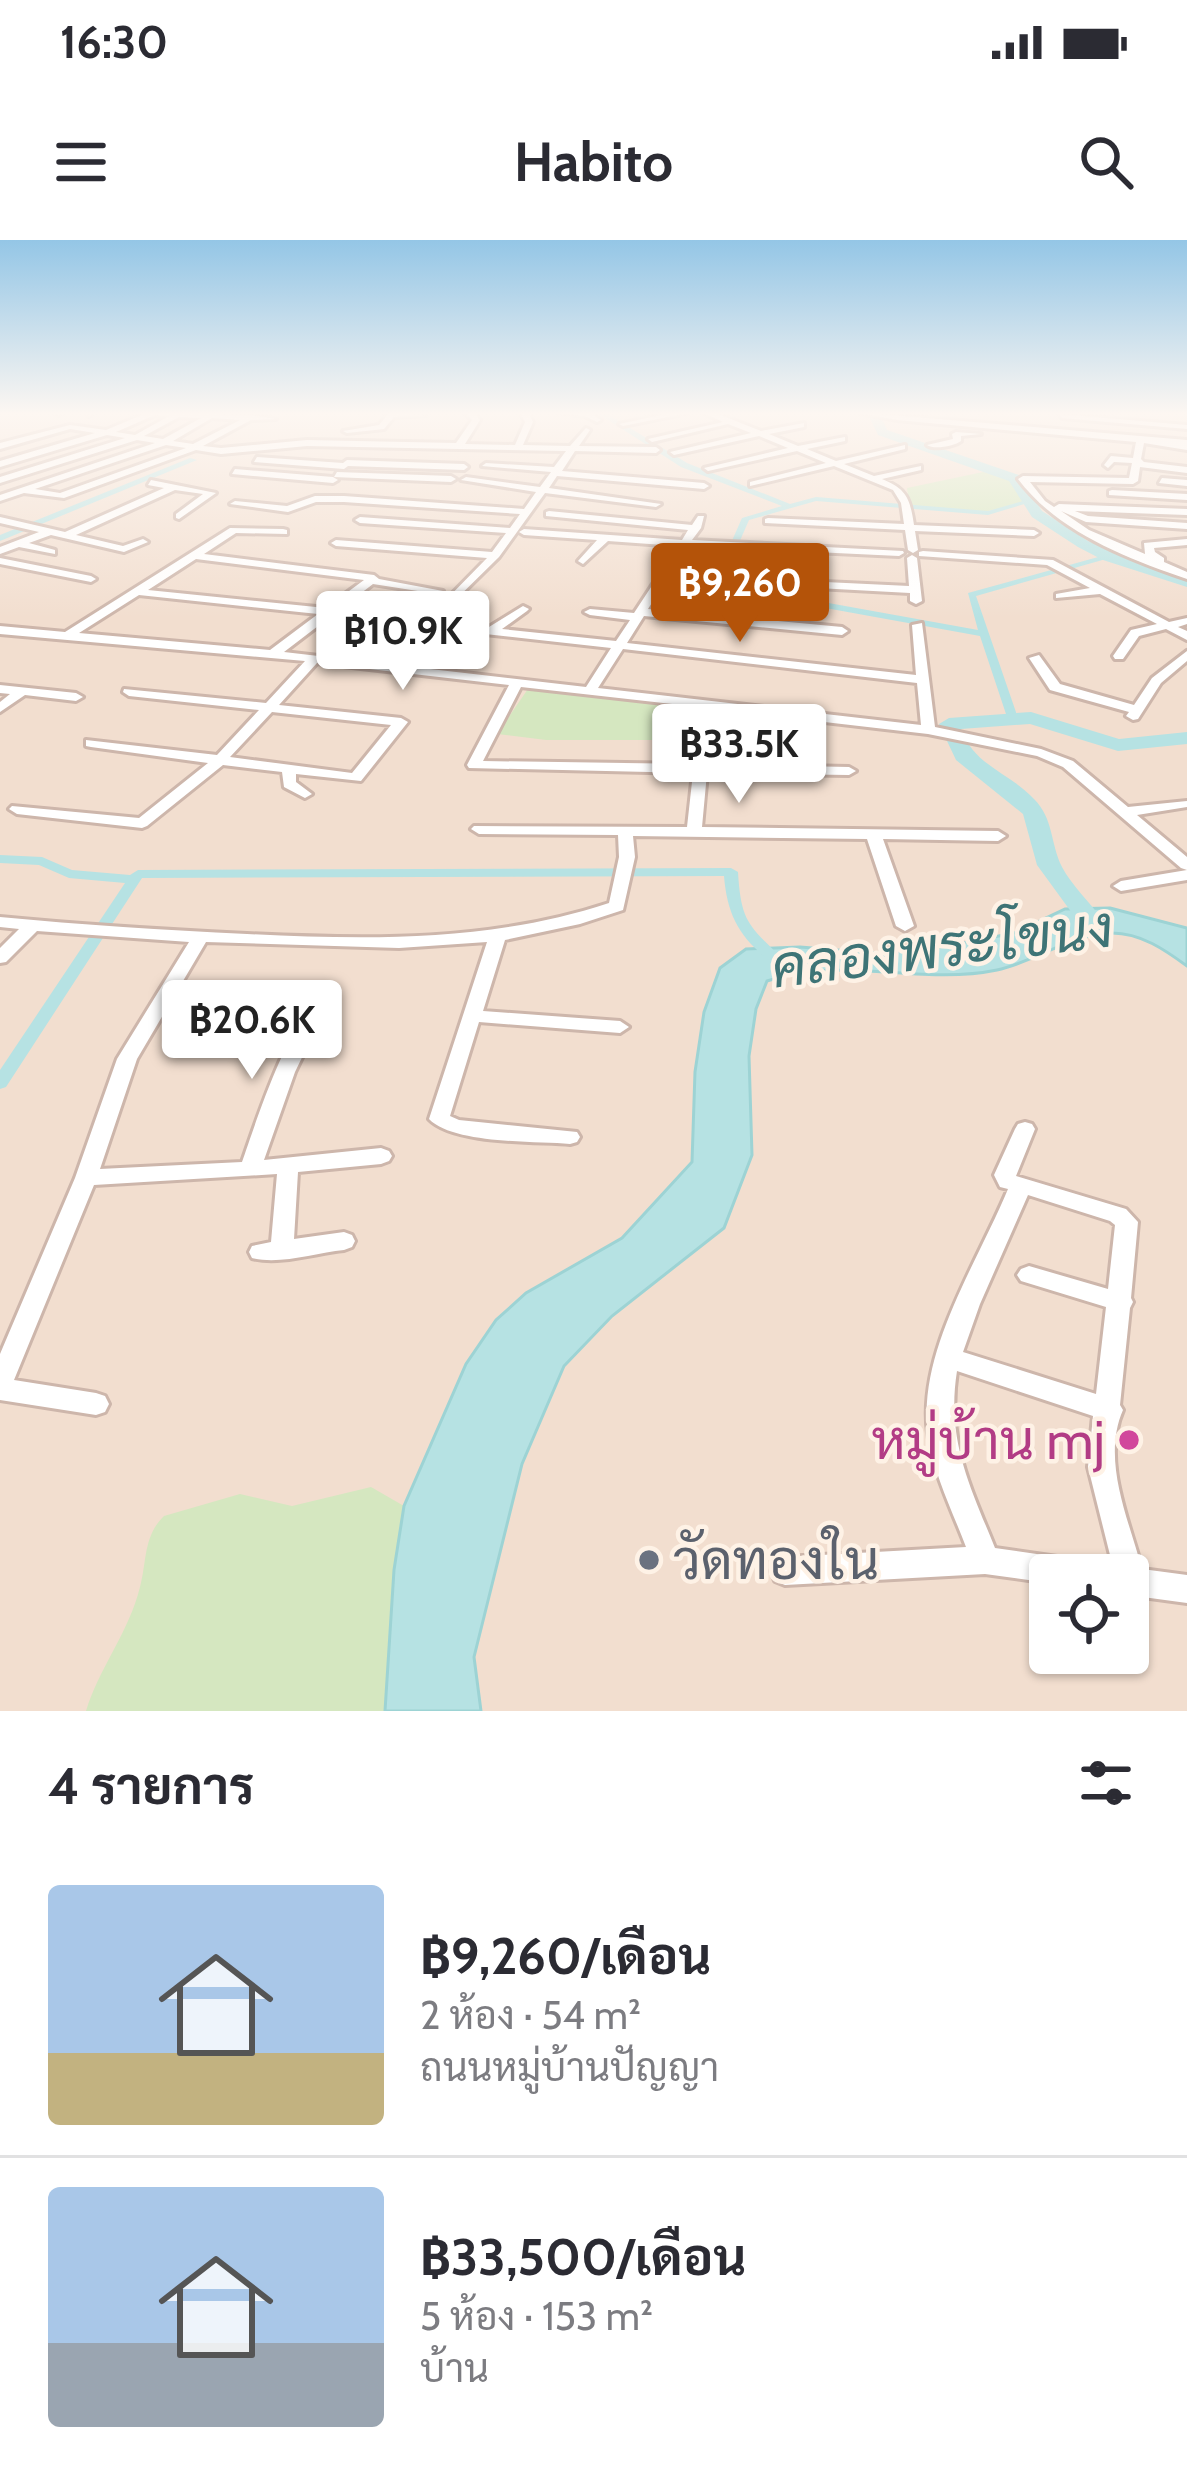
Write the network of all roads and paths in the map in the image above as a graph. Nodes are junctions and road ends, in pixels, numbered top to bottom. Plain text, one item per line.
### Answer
1 (51, 481) edge
2 (104, 481) edge
3 (428, 481) edge
4 (471, 481) edge
5 (551, 481) edge
6 (652, 481) edge
7 (767, 481) edge
8 (878, 481) edge
9 (1024, 481) edge
10 (1071, 481) dead end
11 (1094, 481) edge
12 (1132, 481) edge
13 (1162, 482) joint
14 (151, 483) dead end
15 (1187, 483) edge
16 (753, 484) dead end
17 (704, 486) dead end
18 (174, 487) junction
19 (24, 490) junction
20 (543, 491) junction
21 (420, 493) dead end
22 (1168, 496) junction
23 (1187, 497) edge
24 (0, 498) edge
25 (383, 500) junction
26 (235, 503) dead end
27 (285, 508) junction
28 (867, 509) dead end
29 (528, 512) junction
30 (1187, 512) edge
31 (549, 514) dead end
32 (179, 516) dead end
33 (908, 516) junction
34 (308, 519) dead end
35 (0, 520) edge
36 (360, 520) junction
37 (768, 520) dead end
38 (651, 524) junction
39 (1187, 526) edge
40 (518, 531) junction
41 (49, 532) junction
42 (284, 532) dead end
43 (1124, 532) dead end
44 (872, 533) dead end
45 (1034, 533) dead end
46 (65, 536) junction
47 (606, 537) junction
48 (808, 539) dead end
49 (142, 542) dead end
50 (1187, 542) edge
51 (685, 543) junction
52 (19, 544) junction
53 (1148, 545) junction
54 (124, 549) junction
55 (829, 550) junction
56 (0, 551) edge
57 (912, 551) junction
58 (51, 552) dead end
59 (196, 556) junction
60 (495, 556) junction
61 (106, 560) dead end
62 (1187, 560) edge
63 (0, 561) edge
64 (584, 561) dead end
65 (1162, 561) junction
66 (1187, 573) edge
67 (348, 574) junction
68 (91, 579) dead end
69 (373, 580) junction
70 (760, 582) dead end
71 (332, 585) dead end
72 (1102, 590) junction
73 (437, 591) dead end
74 (138, 592) junction
75 (1060, 596) dead end
76 (523, 609) dead end
77 (590, 612) dead end
78 (329, 613) junction
79 (640, 614) junction
80 (695, 616) junction
81 (1187, 621) edge
82 (918, 625) dead end
83 (1167, 625) junction
84 (0, 631) edge
85 (491, 631) junction
86 (842, 631) dead end
87 (70, 634) junction
88 (688, 635) dead end
89 (1187, 636) edge
90 (620, 648) junction
91 (273, 654) junction
92 (1187, 655) edge
93 (1118, 656) dead end
94 (314, 658) junction
95 (1035, 658) dead end
96 (923, 680) junction
97 (517, 682) junction
98 (0, 689) edge
99 (590, 691) junction
100 (21, 692) junction
101 (129, 692) dead end
102 (76, 697) dead end
103 (696, 703) junction
104 (0, 708) edge
105 (268, 708) junction
106 (944, 733) junction
107 (91, 743) dead end
108 (221, 759) junction
109 (289, 769) junction
110 (700, 770) junction
111 (849, 771) dead end
112 (305, 794) dead end
113 (1183, 804) dead end
114 (17, 809) dead end
115 (1124, 812) junction
116 (479, 829) dead end
117 (625, 831) junction
118 (694, 831) junction
119 (873, 834) junction
120 (998, 836) dead end
121 (1187, 865) edge
122 (1187, 875) edge
123 (1121, 886) dead end
124 (0, 922) edge
125 (32, 926) junction
126 (905, 926) dead end
127 (201, 937) junction
128 (497, 938) junction
129 (0, 958) edge
130 (474, 1016) junction
131 (311, 1020) dead end
132 (620, 1027) dead end
133 (1024, 1129) dead end
134 (570, 1137) dead end
135 (381, 1156) dead end
136 (288, 1165) junction
137 (250, 1169) junction
138 (86, 1178) junction
139 (1020, 1187) junction
140 (344, 1241) dead end
141 (1029, 1275) dead end
142 (1121, 1302) junction
143 (951, 1359) junction
144 (2, 1376) edge
145 (96, 1404) dead end
146 (1110, 1410) junction
147 (1122, 1554) edge
148 (986, 1560) junction
149 (1029, 1567) edge
150 (785, 1571) dead end
151 (1149, 1584) edge
152 (1187, 1589) edge

1 - 19 street
2 - 19 street
3 - 21 street
4 - 20 street
5 - 20 street
6 - 17 street
7 - 16 street
8 - 33 street
9 - 66 street
10 - 22 street
11 - 12 street
13 - 15 street
13 - 22 street
14 - 18 street
18 - 32 street
18 - 46 street
19 - 24 street
20 - 29 street
20 - 38 street
22 - 23 street
25 - 27 street
25 - 29 street
25 - 36 street
26 - 27 street
27 - 34 street
28 - 33 street
29 - 40 street
30 - 39 street
31 - 38 street
33 - 37 street
33 - 45 street
33 - 57 street
35 - 41 street
36 - 40 street
36 - 60 street
38 - 51 street
40 - 47 street
40 - 60 street
41 - 46 street
41 - 52 street
42 - 59 street
43 - 53 street
44 - 57 street
46 - 54 street
47 - 51 street
47 - 64 street
48 - 55 street
49 - 54 street
50 - 53 street
51 - 55 street
51 - 79 street
52 - 56 street
52 - 58 street
53 - 65 street
54 - 61 street
55 - 57 street
57 - 70 street
57 - 72 street
59 - 67 street
59 - 74 street
60 - 85 street
62 - 65 street
63 - 68 street
65 - 66 street
67 - 69 street
67 - 71 street
69 - 73 street
69 - 78 street
72 - 75 street
72 - 83 street
74 - 78 street
74 - 87 street
76 - 85 street
77 - 79 street
78 - 91 street
79 - 80 street
79 - 90 street
80 - 86 street
80 - 88 street
81 - 83 street
82 - 96 street
83 - 89 street
83 - 93 street
84 - 87 street
85 - 90 street
87 - 91 street
90 - 96 street
90 - 99 street
91 - 94 street
92 - 95 street
94 - 97 street
94 - 105 street
96 - 106 street
97 - 99 street
97 - 110 street
98 - 100 street
99 - 103 street
100 - 102 street
100 - 104 street
101 - 105 street
103 - 106 street
103 - 110 street
105 - 108 street
105 - 109 street
106 - 115 street
107 - 108 street
108 - 109 street
108 - 114 street
109 - 112 street
110 - 111 street
110 - 118 street
113 - 115 street
115 - 121 street
116 - 117 street
117 - 118 street
117 - 128 street
118 - 119 street
119 - 120 street
119 - 126 street
122 - 123 street
124 - 125 street
125 - 127 street
125 - 129 street
127 - 128 street
127 - 138 street
128 - 130 street
130 - 132 street
130 - 134 street
131 - 137 street
133 - 139 street
135 - 136 street
136 - 137 street
136 - 140 street
137 - 138 street
138 - 144 street
139 - 142 street
139 - 143 street
141 - 142 street
142 - 146 street
143 - 146 street
143 - 148 street
144 - 145 street
146 - 147 street
148 - 149 street
148 - 150 street
151 - 152 street

